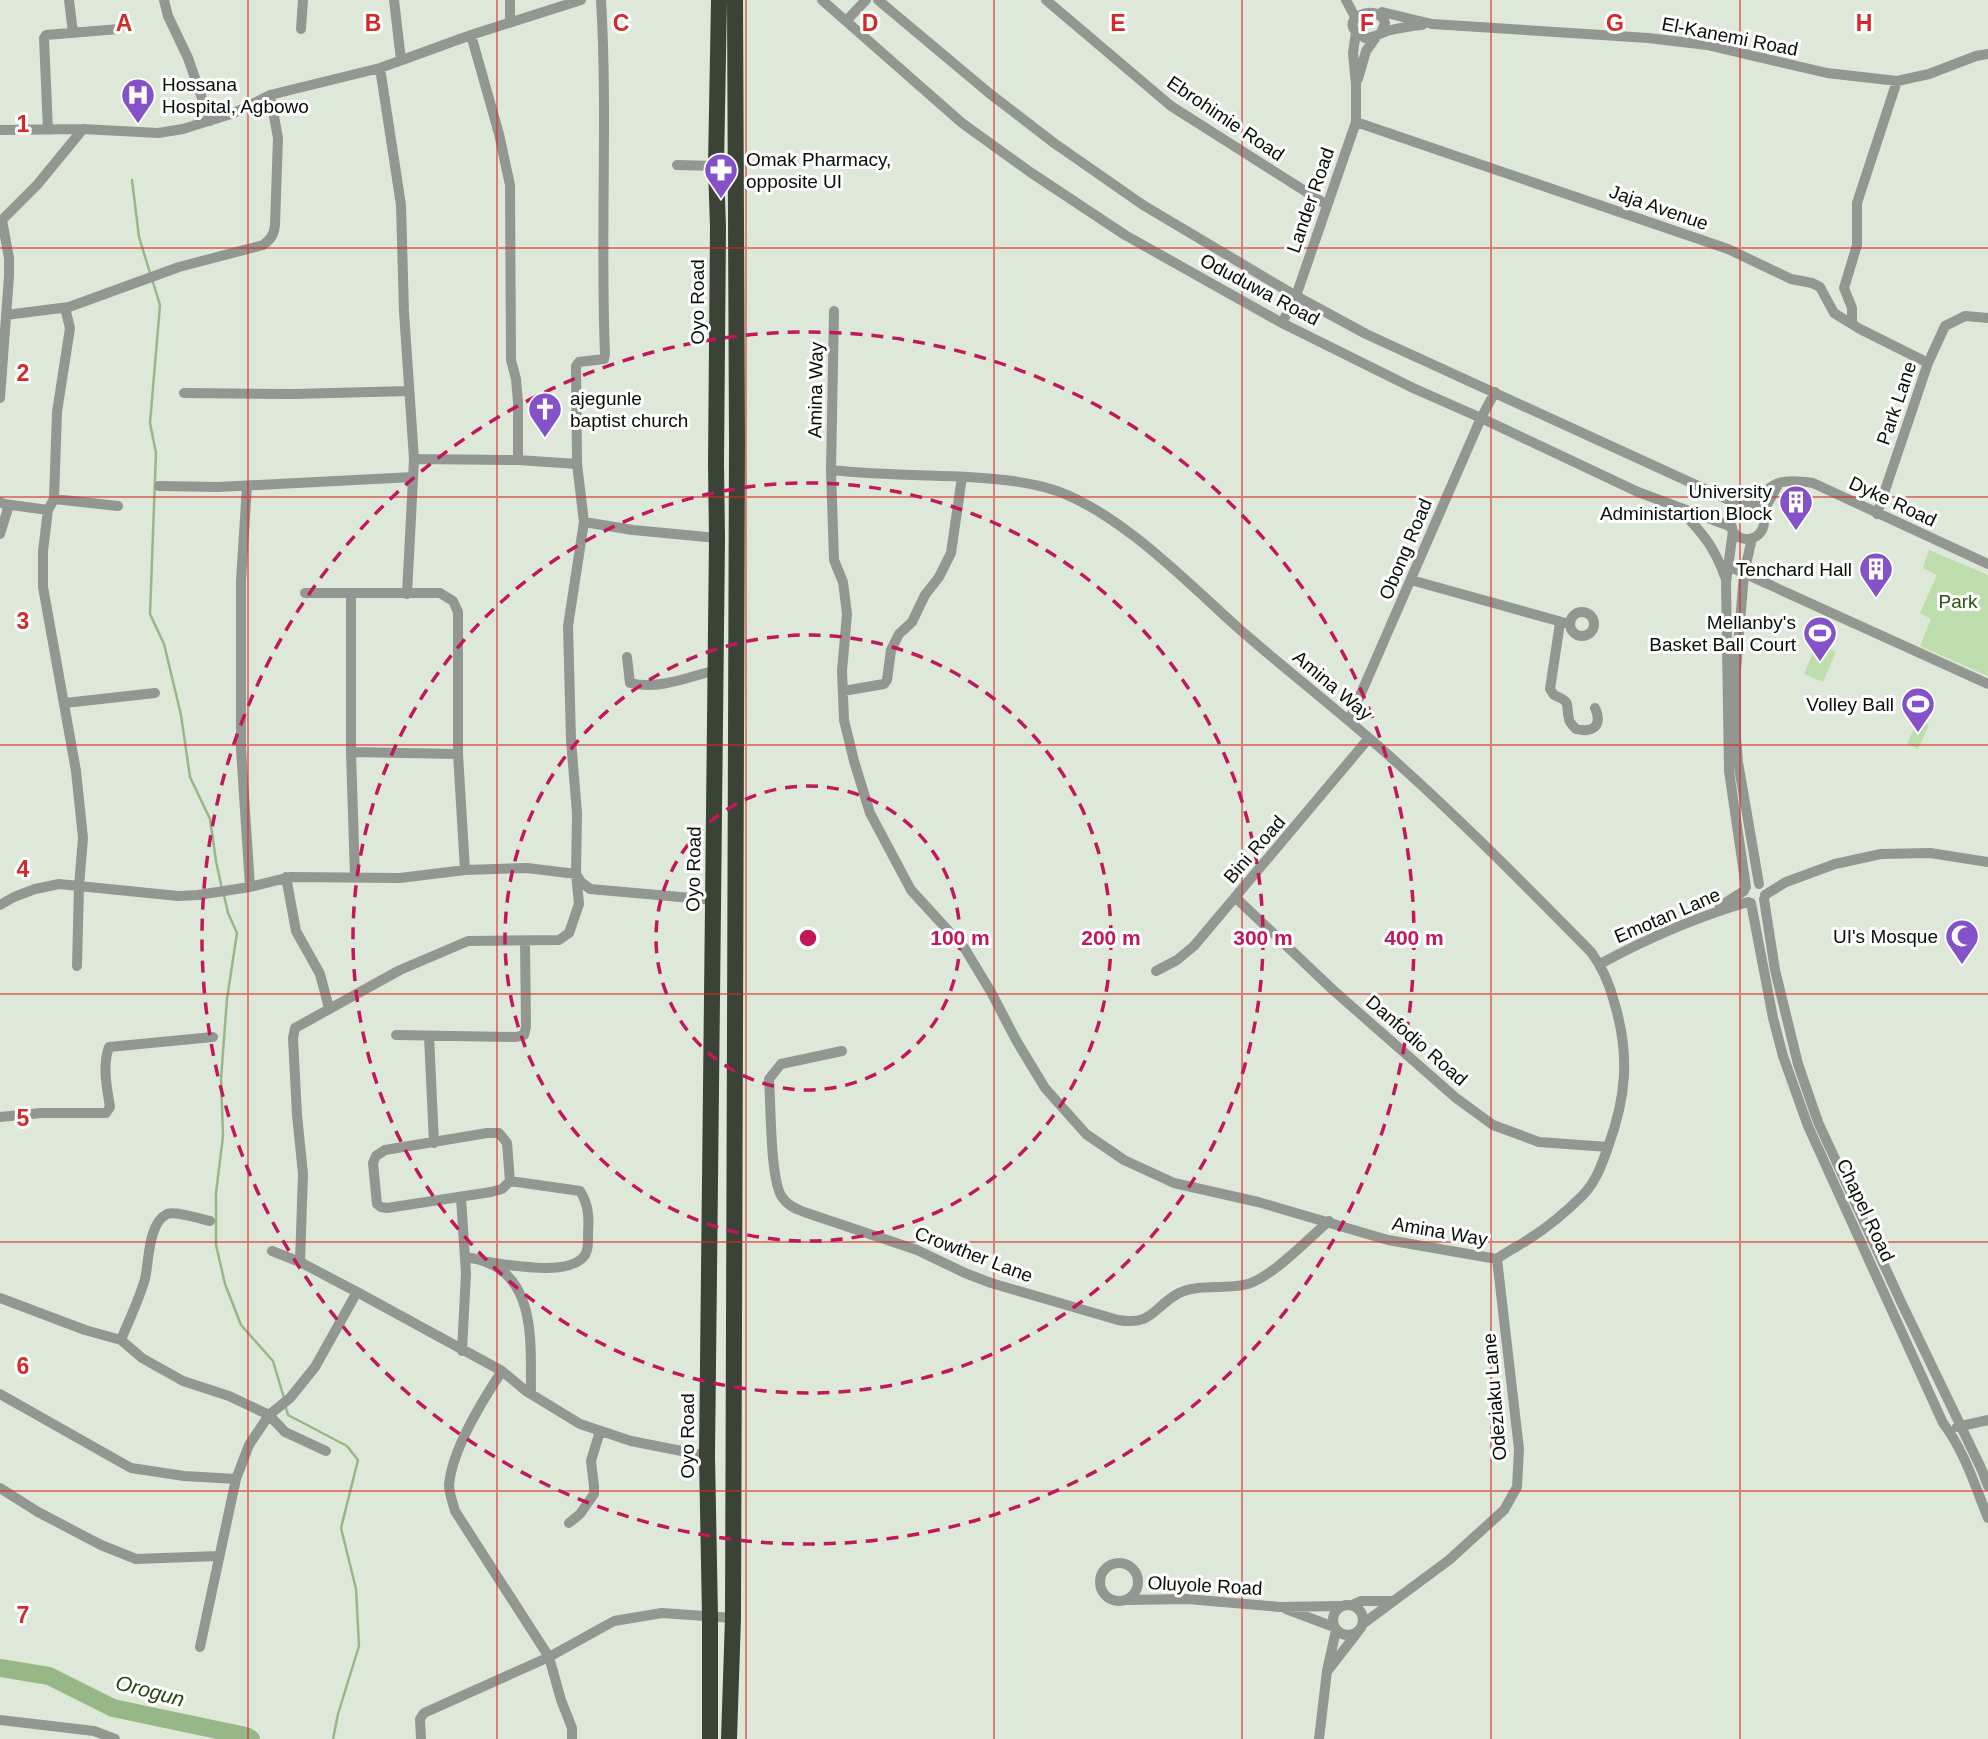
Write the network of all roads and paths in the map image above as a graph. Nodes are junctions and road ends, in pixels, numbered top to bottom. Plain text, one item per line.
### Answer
1 (69, 0) edge
2 (164, 0) edge
3 (303, 0) edge
4 (394, 0) edge
5 (510, 0) edge
6 (581, 0) edge
7 (601, 0) edge
8 (719, 0) edge
9 (735, 0) edge
10 (822, 0) edge
11 (866, 0) edge
12 (878, 0) edge
13 (1046, 0) edge
14 (1346, 0) edge
15 (1373, 6) edge
16 (1354, 15) junction
17 (846, 21) junction
18 (510, 22) junction
19 (1432, 24) junction
20 (119, 29) dead end
21 (301, 29) dead end
22 (1356, 32) junction
23 (73, 33) junction
24 (471, 35) junction
25 (1378, 35) junction
26 (1988, 46) edge
27 (1988, 54) edge
28 (1976, 56) junction
29 (401, 60) junction
30 (380, 68) junction
31 (1897, 82) junction
32 (1356, 85) junction
33 (270, 95) junction
34 (210, 121) junction
35 (1356, 122) junction
36 (83, 129) junction
37 (0, 130) edge
38 (48, 130) junction
39 (677, 165) dead end
40 (716, 166) junction
41 (1327, 205) junction
42 (1, 221) edge
43 (1296, 296) junction
44 (65, 307) junction
45 (834, 311) dead end
46 (6, 315) junction
47 (1988, 318) edge
48 (1282, 323) junction
49 (1852, 324) junction
50 (1928, 363) junction
51 (409, 391) junction
52 (1495, 392) junction
53 (184, 393) dead end
54 (718, 396) junction
55 (737, 396) junction
56 (0, 397) edge
57 (1481, 418) junction
58 (414, 459) junction
59 (518, 460) junction
60 (577, 464) junction
61 (831, 470) junction
62 (413, 477) junction
63 (962, 477) junction
64 (1780, 481) junction
65 (159, 486) dead end
66 (247, 486) junction
67 (5, 504) edge
68 (51, 505) junction
69 (1747, 505) junction
70 (118, 506) dead end
71 (1679, 508) junction
72 (1877, 513) junction
73 (1762, 514) junction
74 (584, 522) junction
75 (1732, 529) junction
76 (0, 534) edge
77 (718, 538) junction
78 (1752, 538) junction
79 (1988, 564) edge
80 (1728, 566) junction
81 (1744, 574) junction
82 (1410, 580) junction
83 (1726, 582) junction
84 (305, 593) dead end
85 (351, 593) junction
86 (407, 594) junction
87 (627, 657) dead end
88 (716, 670) junction
89 (1988, 684) edge
90 (843, 691) junction
91 (155, 693) dead end
92 (65, 703) junction
93 (1595, 708) dead end
94 (1349, 722) junction
95 (1369, 738) junction
96 (351, 752) junction
97 (458, 754) junction
98 (1988, 862) edge
99 (465, 870) junction
100 (576, 874) junction
101 (286, 877) junction
102 (355, 877) junction
103 (79, 886) junction
104 (250, 887) junction
105 (1762, 891) junction
106 (1747, 896) junction
107 (1235, 897) junction
108 (714, 900) junction
109 (0, 905) edge
110 (525, 940) junction
111 (1600, 964) junction
112 (78, 966) dead end
113 (1156, 971) dead end
114 (329, 1008) junction
115 (396, 1035) dead end
116 (429, 1036) junction
117 (213, 1037) dead end
118 (842, 1051) dead end
119 (0, 1116) edge
120 (434, 1143) junction
121 (1608, 1147) junction
122 (510, 1181) junction
123 (461, 1198) junction
124 (210, 1221) dead end
125 (1329, 1221) junction
126 (272, 1251) dead end
127 (465, 1257) junction
128 (1497, 1259) junction
129 (300, 1262) junction
130 (488, 1262) junction
131 (357, 1292) junction
132 (0, 1297) edge
133 (121, 1340) junction
134 (462, 1351) junction
135 (502, 1371) junction
136 (0, 1394) edge
137 (531, 1394) junction
138 (268, 1415) junction
139 (1988, 1420) edge
140 (1961, 1425) junction
141 (600, 1431) junction
142 (1950, 1431) junction
143 (326, 1451) dead end
144 (707, 1456) junction
145 (236, 1479) junction
146 (1988, 1486) edge
147 (0, 1488) edge
148 (1988, 1518) edge
149 (569, 1523) dead end
150 (219, 1556) junction
151 (1127, 1600) dead end
152 (1392, 1601) junction
153 (1346, 1606) junction
154 (1280, 1607) junction
155 (710, 1617) junction
156 (733, 1618) junction
157 (1364, 1623) junction
158 (1335, 1629) junction
159 (1357, 1633) junction
160 (200, 1647) dead end
161 (549, 1657) junction
162 (1327, 1671) junction
163 (0, 1720) edge
164 (115, 1739) edge
165 (421, 1739) edge
166 (572, 1739) edge
167 (710, 1739) edge
168 (729, 1739) edge
169 (1319, 1739) edge

1 - 23 street
2 - 34 street
3 - 21 street
4 - 29 street
5 - 18 street
6 - 18 street
7 - 60 street
8 - 40 highway, Oyo Road
9 - 55 highway, Oyo Road
10 - 17 street, Oduduwa Road
11 - 17 street
12 - 43 street, Oduduwa Road
13 - 41 street, Ebrohimie Road
14 - 16 street
15 - 16 street
15 - 19 street, El-Kanemi Road
15 - 25 street
16 - 22 street
17 - 48 street, Oduduwa Road
18 - 24 street
19 - 25 street, El-Kanemi Road
19 - 31 street, El-Kanemi Road
20 - 23 street
22 - 25 street
22 - 32 street, Lander Road
23 - 38 street
24 - 29 street
24 - 59 street
25 - 32 street, Lander Road
26 - 28 street, El-Kanemi Road
27 - 28 street, El-Kanemi Road
28 - 31 street, El-Kanemi Road
29 - 30 street
30 - 33 street
30 - 51 street
31 - 49 street
32 - 35 street, Lander Road
33 - 34 street
33 - 44 street
34 - 36 street
35 - 41 street, Lander Road
35 - 49 street, Jaja Avenue
36 - 38 street
36 - 42 street
37 - 38 street
39 - 40 street
40 - 54 highway, Oyo Road
41 - 43 street, Lander Road
42 - 46 street
43 - 48 street, Lander Road
43 - 52 street, Oduduwa Road
44 - 46 street
44 - 68 street
45 - 61 street, Amina Way
46 - 56 street
47 - 50 street, Park Lane
48 - 57 street, Oduduwa Road
49 - 50 street, Jaja Avenue
50 - 72 street, Park Lane
51 - 53 street
51 - 58 street
52 - 57 street, Obong Road
52 - 69 street, Oduduwa Road
54 - 55 highway
54 - 77 highway, Oyo Road
55 - 156 highway, Oyo Road
57 - 71 street, Oduduwa Road
57 - 82 street, Obong Road
58 - 59 street
58 - 62 street
59 - 60 street
60 - 74 street
61 - 63 street, Amina Way
61 - 90 street, Amina Way
62 - 66 street
62 - 86 street
63 - 90 street
63 - 94 street, Amina Way
64 - 69 street
64 - 72 street, Dyke Road
64 - 73 street
65 - 66 street
66 - 104 street
67 - 68 street
67 - 76 street
68 - 70 street
68 - 92 street
69 - 73 street
69 - 75 street
71 - 75 street, Oduduwa Road
71 - 83 street
72 - 79 street, Dyke Road
73 - 78 street
74 - 77 street
74 - 100 street
75 - 78 street
75 - 80 street, Chapel Road
77 - 88 highway, Oyo Road
78 - 81 street, Chapel Road
80 - 81 street
80 - 83 street, Chapel Road
81 - 89 street
81 - 105 street, Chapel Road
82 - 93 street
82 - 94 street, Obong Road
83 - 106 street, Chapel Road
84 - 85 street
85 - 86 street
85 - 96 street
86 - 97 street
87 - 88 street
88 - 108 highway, Oyo Road
90 - 125 street, Amina Way
91 - 92 street
92 - 103 street
94 - 95 street, Amina Way
95 - 107 street, Bini Road
95 - 111 street, Amina Way
96 - 97 street
96 - 102 street
97 - 99 street
98 - 105 street
99 - 100 street
99 - 102 street
100 - 108 street
100 - 110 street
101 - 102 street
101 - 104 street
101 - 114 street
103 - 104 street
103 - 109 street
103 - 112 street
105 - 106 street
105 - 106 street
105 - 140 street, Chapel Road
106 - 111 street, Emotan Lane
106 - 142 street, Chapel Road
107 - 113 street, Bini Road
107 - 121 street, Danfodio Road
108 - 144 highway, Oyo Road
110 - 114 street
110 - 116 street
111 - 121 street, Amina Way
114 - 129 street
115 - 116 street
116 - 120 street
117 - 119 street
118 - 125 street, Crowther Lane
120 - 122 street
120 - 123 street
121 - 128 street, Amina Way
122 - 123 street
122 - 130 street
123 - 127 street
124 - 133 street
125 - 128 street, Amina Way
126 - 129 street
127 - 130 street
127 - 134 street
128 - 152 street, Odeziaku Lane
129 - 131 street
130 - 137 street
131 - 134 street
131 - 138 street
132 - 133 street
133 - 138 street
134 - 135 street
135 - 137 street
135 - 161 street
136 - 145 street
137 - 141 street
138 - 143 street
138 - 145 street
139 - 140 street
140 - 142 street
140 - 146 street, Chapel Road
141 - 144 street
141 - 149 street
142 - 148 street, Chapel Road
144 - 155 highway, Oyo Road
145 - 150 street
147 - 150 street
150 - 160 street
151 - 154 street, Oluyole Road
152 - 153 street
152 - 157 street, Odeziaku Lane
153 - 154 street, Oluyole Road
153 - 157 street
153 - 158 street
154 - 158 street, Oluyole Road
155 - 156 street
155 - 161 street
155 - 167 highway, Oyo Road
156 - 168 highway, Oyo Road
157 - 159 street
158 - 159 street
158 - 162 street
159 - 162 street
161 - 165 street
161 - 166 street
162 - 169 street
163 - 164 street

